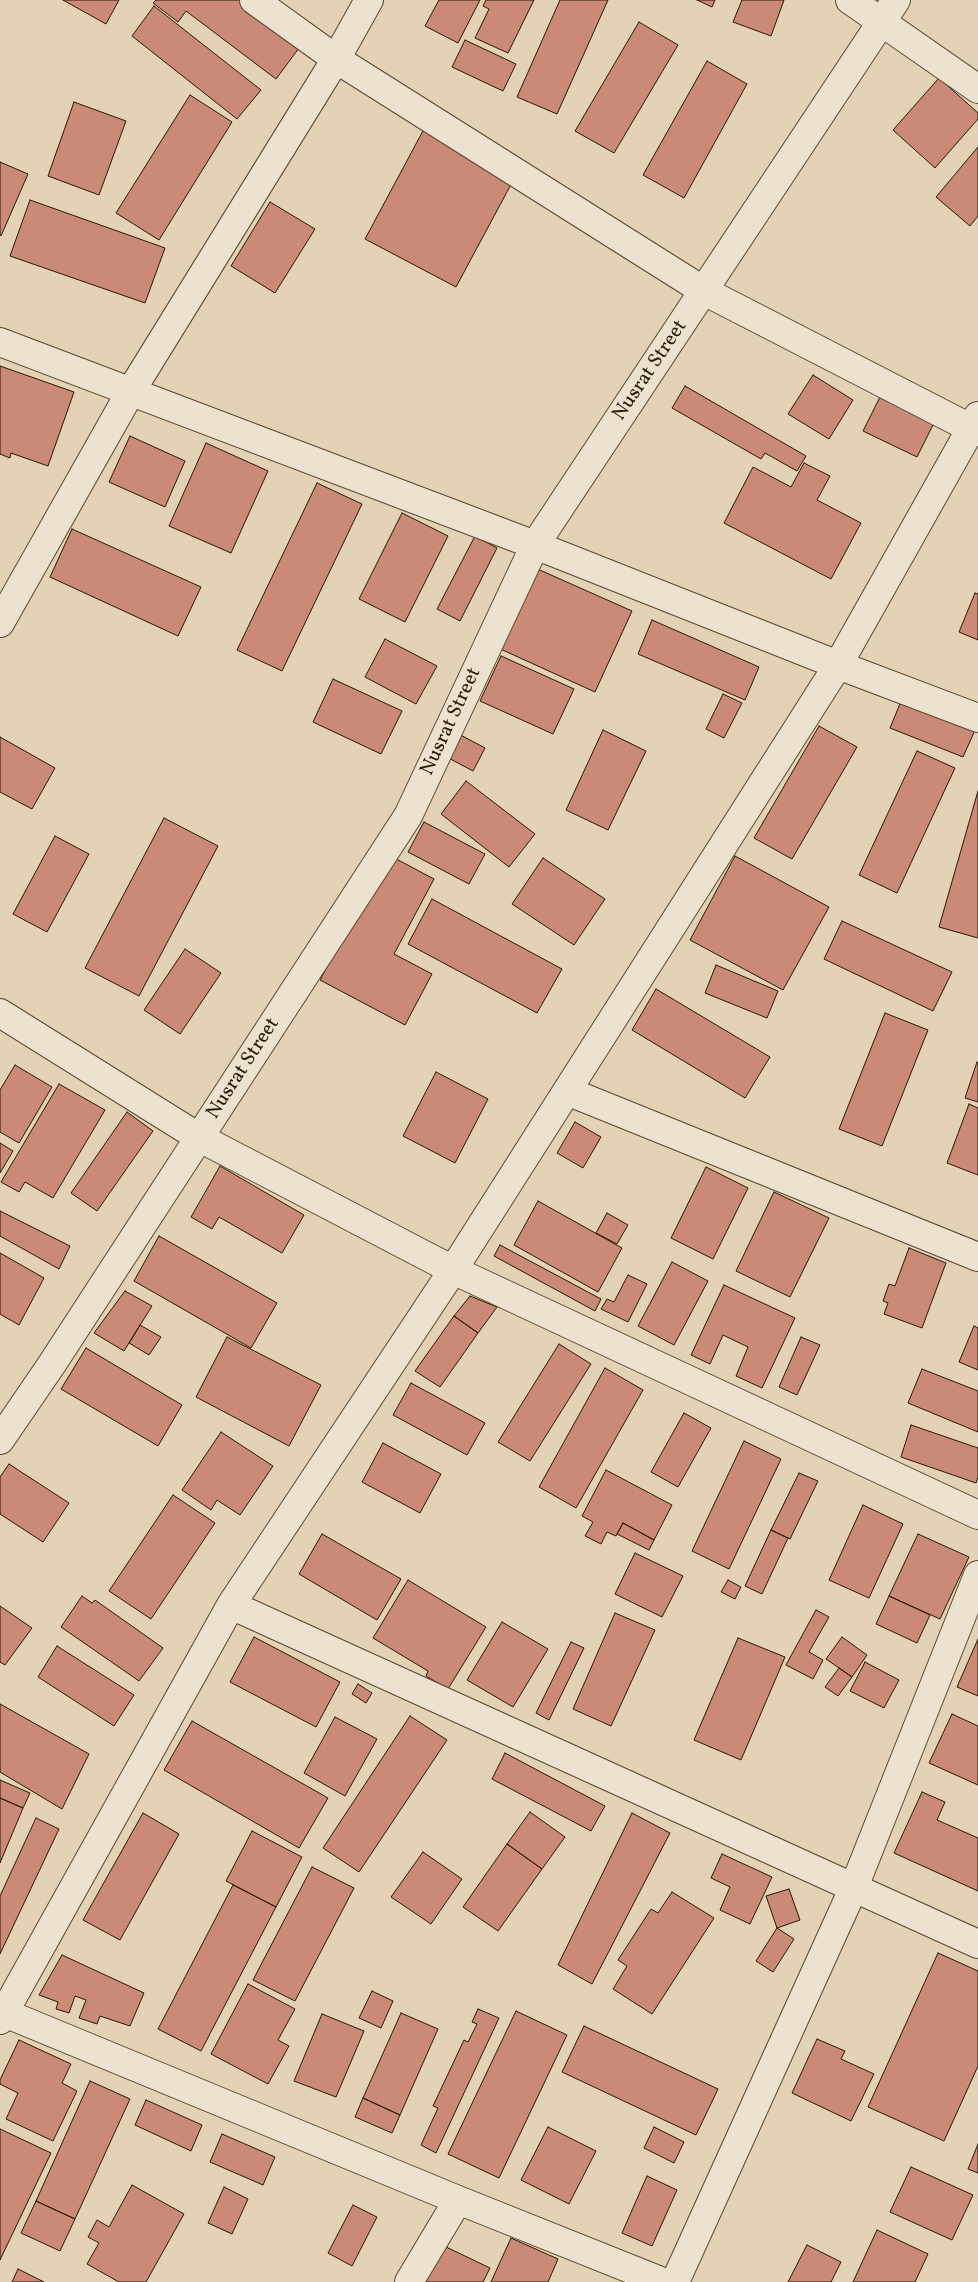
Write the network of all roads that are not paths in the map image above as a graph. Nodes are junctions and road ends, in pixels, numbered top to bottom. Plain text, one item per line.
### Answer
1 (254, 0) edge
2 (369, 0) edge
3 (850, 0) edge
4 (889, 11) edge
5 (336, 59) junction
6 (978, 89) edge
7 (704, 291) junction
8 (0, 342) edge
9 (131, 391) junction
10 (975, 425) edge
11 (535, 545) junction
12 (0, 623) edge
13 (838, 665) junction
14 (978, 718) edge
15 (0, 1013) edge
16 (567, 1091) junction
17 (200, 1138) junction
18 (978, 1257) edge
19 (453, 1270) junction
20 (0, 1440) edge
21 (978, 1515) edge
22 (978, 1575) edge
23 (231, 1605) junction
24 (854, 1888) junction
25 (978, 1944) edge
26 (1, 2014) edge
27 (458, 2200) junction
28 (409, 2282) edge
29 (663, 2282) edge
30 (676, 2282) edge

1 - 5 street
2 - 5 street
3 - 4 street
4 - 6 street
4 - 7 street, Nusrat Street
5 - 7 street
5 - 9 street
7 - 10 street
7 - 11 street, Nusrat Street
8 - 9 street
9 - 11 street
9 - 12 street
10 - 13 street
11 - 13 street
11 - 17 street, Nusrat Street
13 - 14 street
13 - 16 street
15 - 17 street
16 - 18 street
16 - 19 street
17 - 19 street
17 - 20 street, Nusrat Street
19 - 21 street
19 - 23 street
22 - 24 street
23 - 24 street
23 - 26 street
24 - 25 street
24 - 30 street
26 - 27 street
27 - 28 street
27 - 29 street

